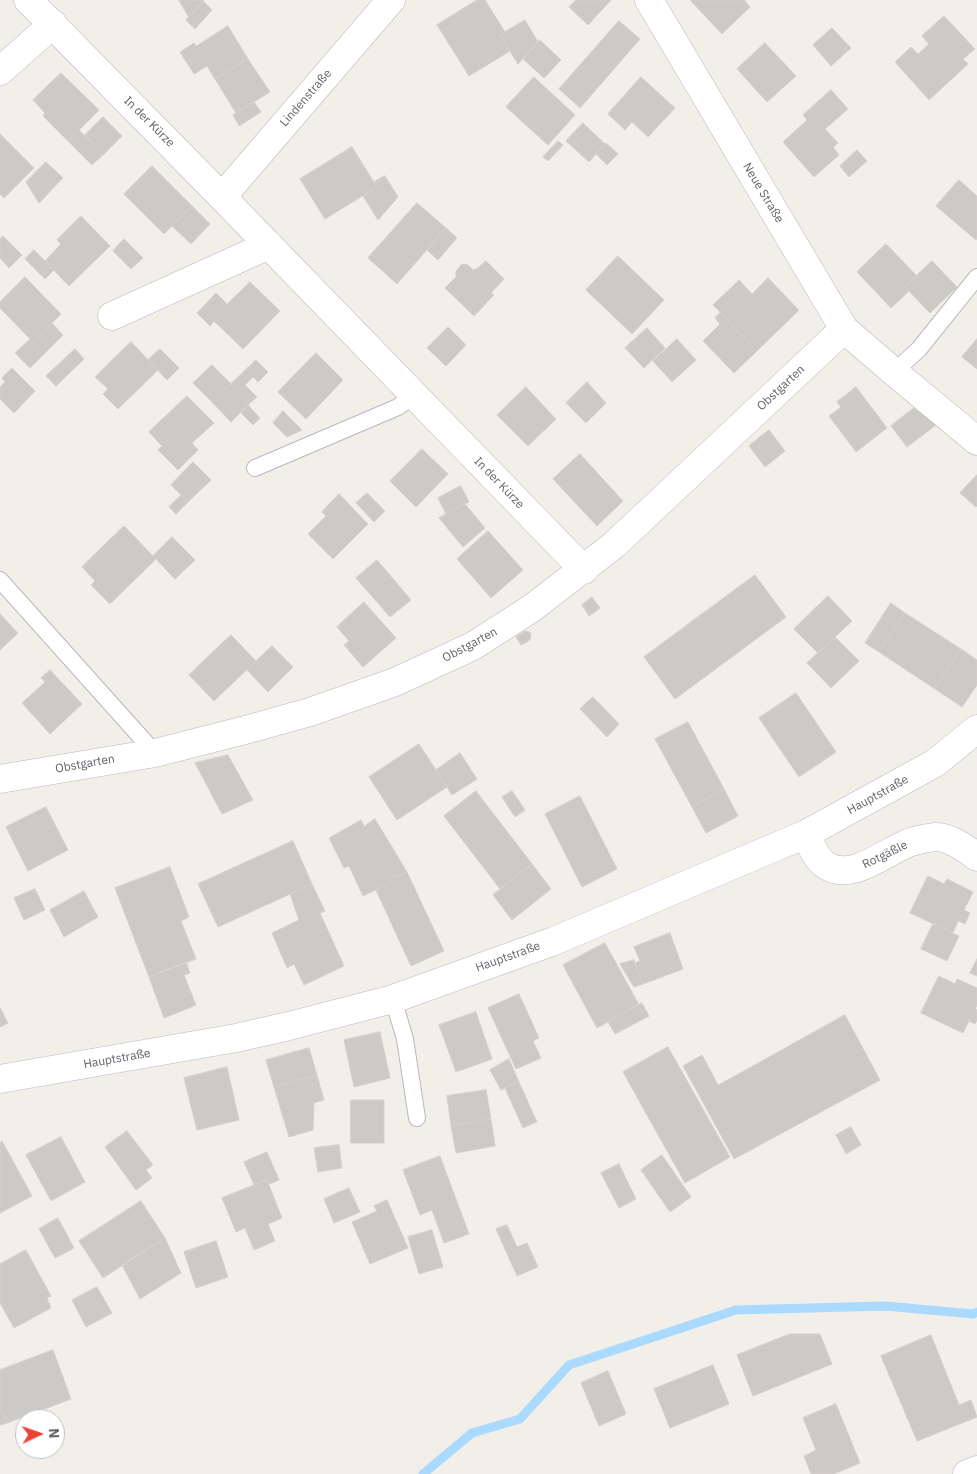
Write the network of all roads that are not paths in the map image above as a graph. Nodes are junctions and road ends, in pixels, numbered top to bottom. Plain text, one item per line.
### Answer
1 (28, 0) edge
2 (391, 0) edge
3 (649, 0) edge
4 (53, 24) junction
5 (0, 71) edge
6 (222, 197) junction
7 (268, 245) junction
8 (977, 277) edge
9 (112, 316) dead end
10 (844, 329) junction
11 (894, 372) junction
12 (414, 395) junction
13 (977, 441) edge
14 (255, 468) dead end
15 (584, 570) junction
16 (0, 580) edge
17 (977, 729) edge
18 (155, 753) junction
19 (0, 779) edge
20 (806, 834) junction
21 (977, 857) edge
22 (393, 999) junction
23 (0, 1079) edge
24 (417, 1118) dead end
25 (977, 1470) edge
26 (967, 1474) edge

1 - 4 street, In der Kürze
2 - 6 street, Lindenstraße
3 - 10 street, Neue Straße
4 - 5 street
4 - 6 street, In der Kürze
6 - 7 street, In der Kürze
7 - 9 street
7 - 12 street, In der Kürze
8 - 11 lane
10 - 11 street, Neue Straße
10 - 15 street, Obstgarten
11 - 13 street, Neue Straße
12 - 14 lane
12 - 15 street, In der Kürze
15 - 18 street, Obstgarten
16 - 18 lane
17 - 20 street, Hauptstraße
18 - 19 street, Obstgarten
20 - 21 street, Rotgäßle
20 - 22 street, Hauptstraße
22 - 23 street, Hauptstraße
22 - 24 lane
25 - 26 street

